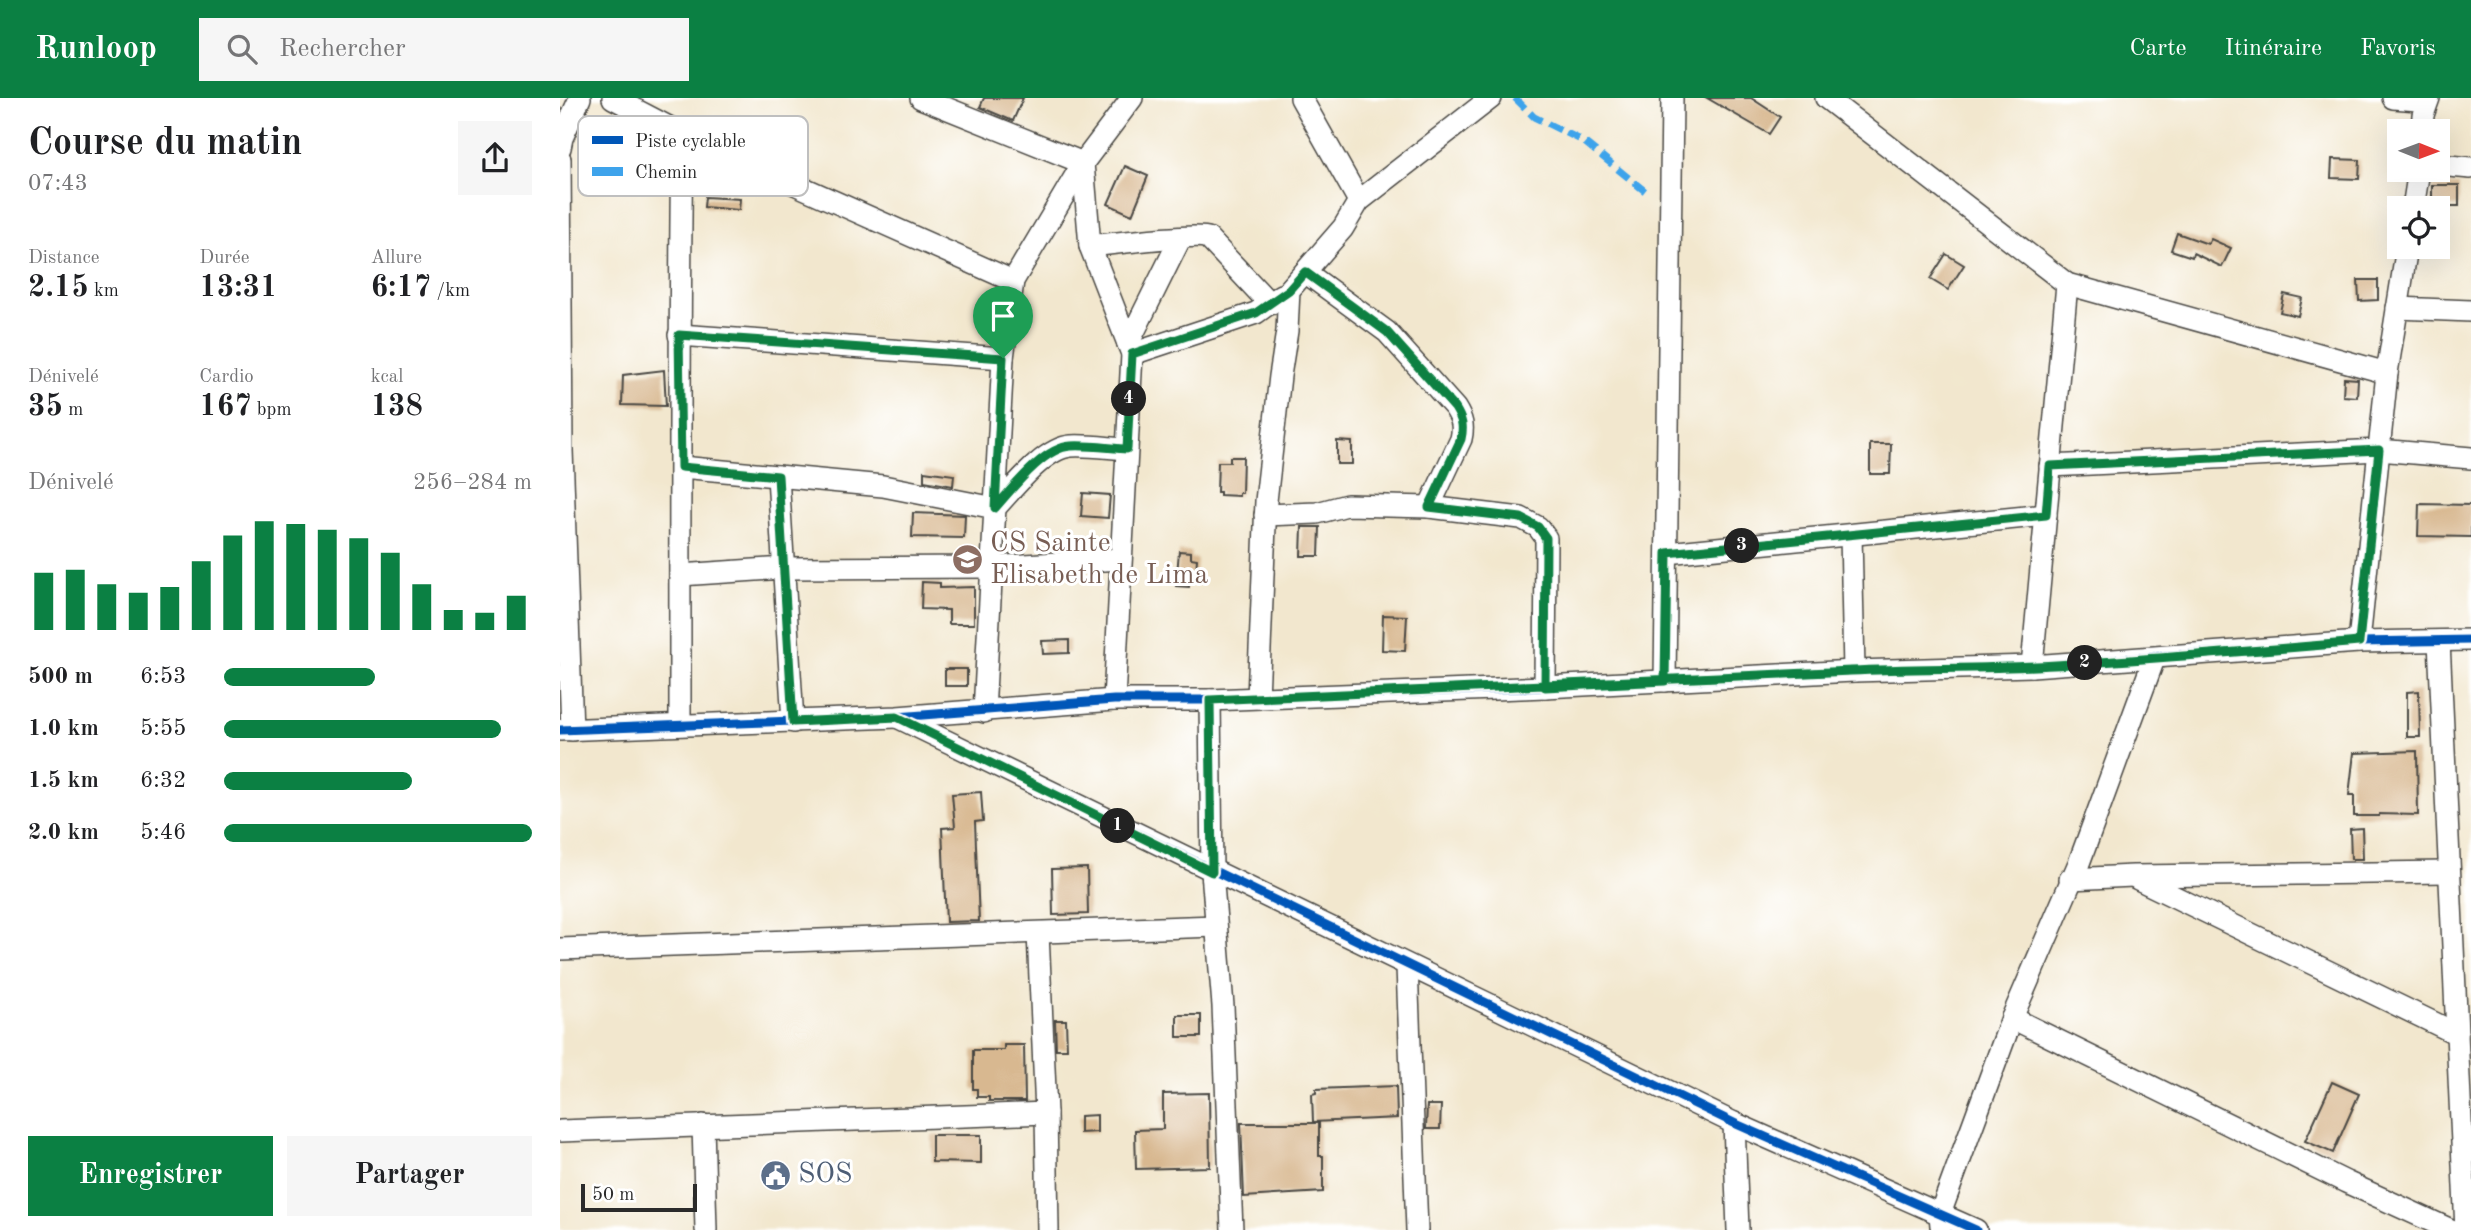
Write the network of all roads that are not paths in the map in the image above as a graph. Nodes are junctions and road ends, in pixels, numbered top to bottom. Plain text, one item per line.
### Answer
1 (580, 98) edge
2 (613, 98) edge
3 (921, 98) edge
4 (1132, 98) edge
5 (1301, 98) edge
6 (1491, 98) edge
7 (1672, 98) edge
8 (1826, 98) edge
9 (2393, 98) edge
10 (2422, 108) edge
11 (648, 116) edge
12 (560, 148) edge
13 (560, 159) edge
14 (1083, 163) junction
15 (2450, 166) edge
16 (2471, 168) edge
17 (808, 190) edge
18 (681, 196) edge
19 (1359, 201) junction
20 (561, 222) edge
21 (1180, 239) junction
22 (1090, 246) junction
23 (2405, 259) edge
24 (1305, 272) junction
25 (1013, 281) junction
26 (2067, 284) junction
27 (1289, 290) junction
28 (1270, 303) junction
29 (2397, 308) junction
30 (2471, 312) edge
31 (679, 335) junction
32 (1130, 349) junction
33 (1003, 358) junction
34 (2387, 373) junction
35 (1127, 449) junction
36 (2379, 450) junction
37 (2471, 458) edge
38 (2050, 466) junction
39 (681, 467) junction
40 (778, 476) junction
41 (1429, 507) junction
42 (995, 508) junction
43 (1265, 515) junction
44 (2046, 515) junction
45 (1851, 534) junction
46 (1667, 553) junction
47 (1121, 559) junction
48 (992, 567) junction
49 (785, 568) junction
50 (680, 575) junction
51 (564, 585) edge
52 (2471, 640) edge
53 (2438, 641) junction
54 (2359, 642) junction
55 (2154, 659) junction
56 (2032, 666) junction
57 (1854, 671) junction
58 (1665, 681) junction
59 (1545, 687) junction
60 (1258, 698) junction
61 (1114, 700) junction
62 (1210, 700) junction
63 (984, 712) junction
64 (897, 717) junction
65 (793, 722) junction
66 (680, 725) junction
67 (566, 730) edge
68 (1212, 872) junction
69 (2448, 872) junction
70 (2133, 876) junction
71 (2070, 879) junction
72 (1216, 926) junction
73 (1038, 933) junction
74 (560, 949) edge
75 (1407, 966) junction
76 (2012, 1018) junction
77 (2457, 1034) junction
78 (1046, 1113) junction
79 (1734, 1124) junction
80 (703, 1125) junction
81 (560, 1131) edge
82 (1941, 1222) edge
83 (706, 1230) edge
84 (1048, 1230) edge
85 (1232, 1230) edge
86 (1417, 1230) edge
87 (1738, 1230) edge
88 (1976, 1230) edge
89 (2451, 1230) edge
90 (2466, 1230) edge

1 - 12 street
2 - 11 street
3 - 14 street
4 - 14 street
5 - 19 street
6 - 19 street
7 - 46 street
8 - 26 street
9 - 10 street
13 - 20 street
14 - 22 street
14 - 25 street
15 - 16 street
17 - 25 street
18 - 31 street
19 - 24 street
20 - 51 street
21 - 22 street
21 - 28 street
21 - 32 street
22 - 32 street
23 - 29 street
24 - 27 street
24 - 41 street
25 - 33 street
26 - 34 street
26 - 38 street
27 - 28 street
27 - 43 street
28 - 32 street
29 - 30 street
29 - 34 street
31 - 33 street
31 - 39 street
32 - 35 street
33 - 42 street
34 - 36 street
35 - 42 street
35 - 47 street
36 - 37 street
36 - 38 street
36 - 54 street
38 - 44 street
39 - 40 street
39 - 50 street
40 - 42 street
40 - 49 street
41 - 43 street
41 - 59 street
42 - 48 street
43 - 60 street
44 - 45 street
44 - 56 street
45 - 46 street
45 - 57 street
46 - 58 street
47 - 48 street
47 - 61 street
48 - 49 street
48 - 63 street
49 - 50 street
49 - 65 street
50 - 66 street
51 - 67 street
52 - 53 street
53 - 54 street
53 - 69 street
54 - 55 street
55 - 56 street
55 - 71 street
56 - 57 street
57 - 58 street
58 - 59 street
59 - 60 street
60 - 62 street
61 - 62 street
61 - 63 street
62 - 68 street
63 - 64 street
64 - 65 street
64 - 68 street
65 - 66 street
66 - 67 street
68 - 72 street
68 - 75 street
69 - 70 street
69 - 77 street
70 - 71 street
70 - 77 street
71 - 76 street
72 - 73 street
72 - 85 street
73 - 74 street
73 - 78 street
75 - 79 street
75 - 86 street
76 - 82 street
76 - 89 street
77 - 90 street
78 - 80 street
78 - 84 street
79 - 82 street
79 - 87 street
80 - 81 street
80 - 83 street
82 - 88 street

